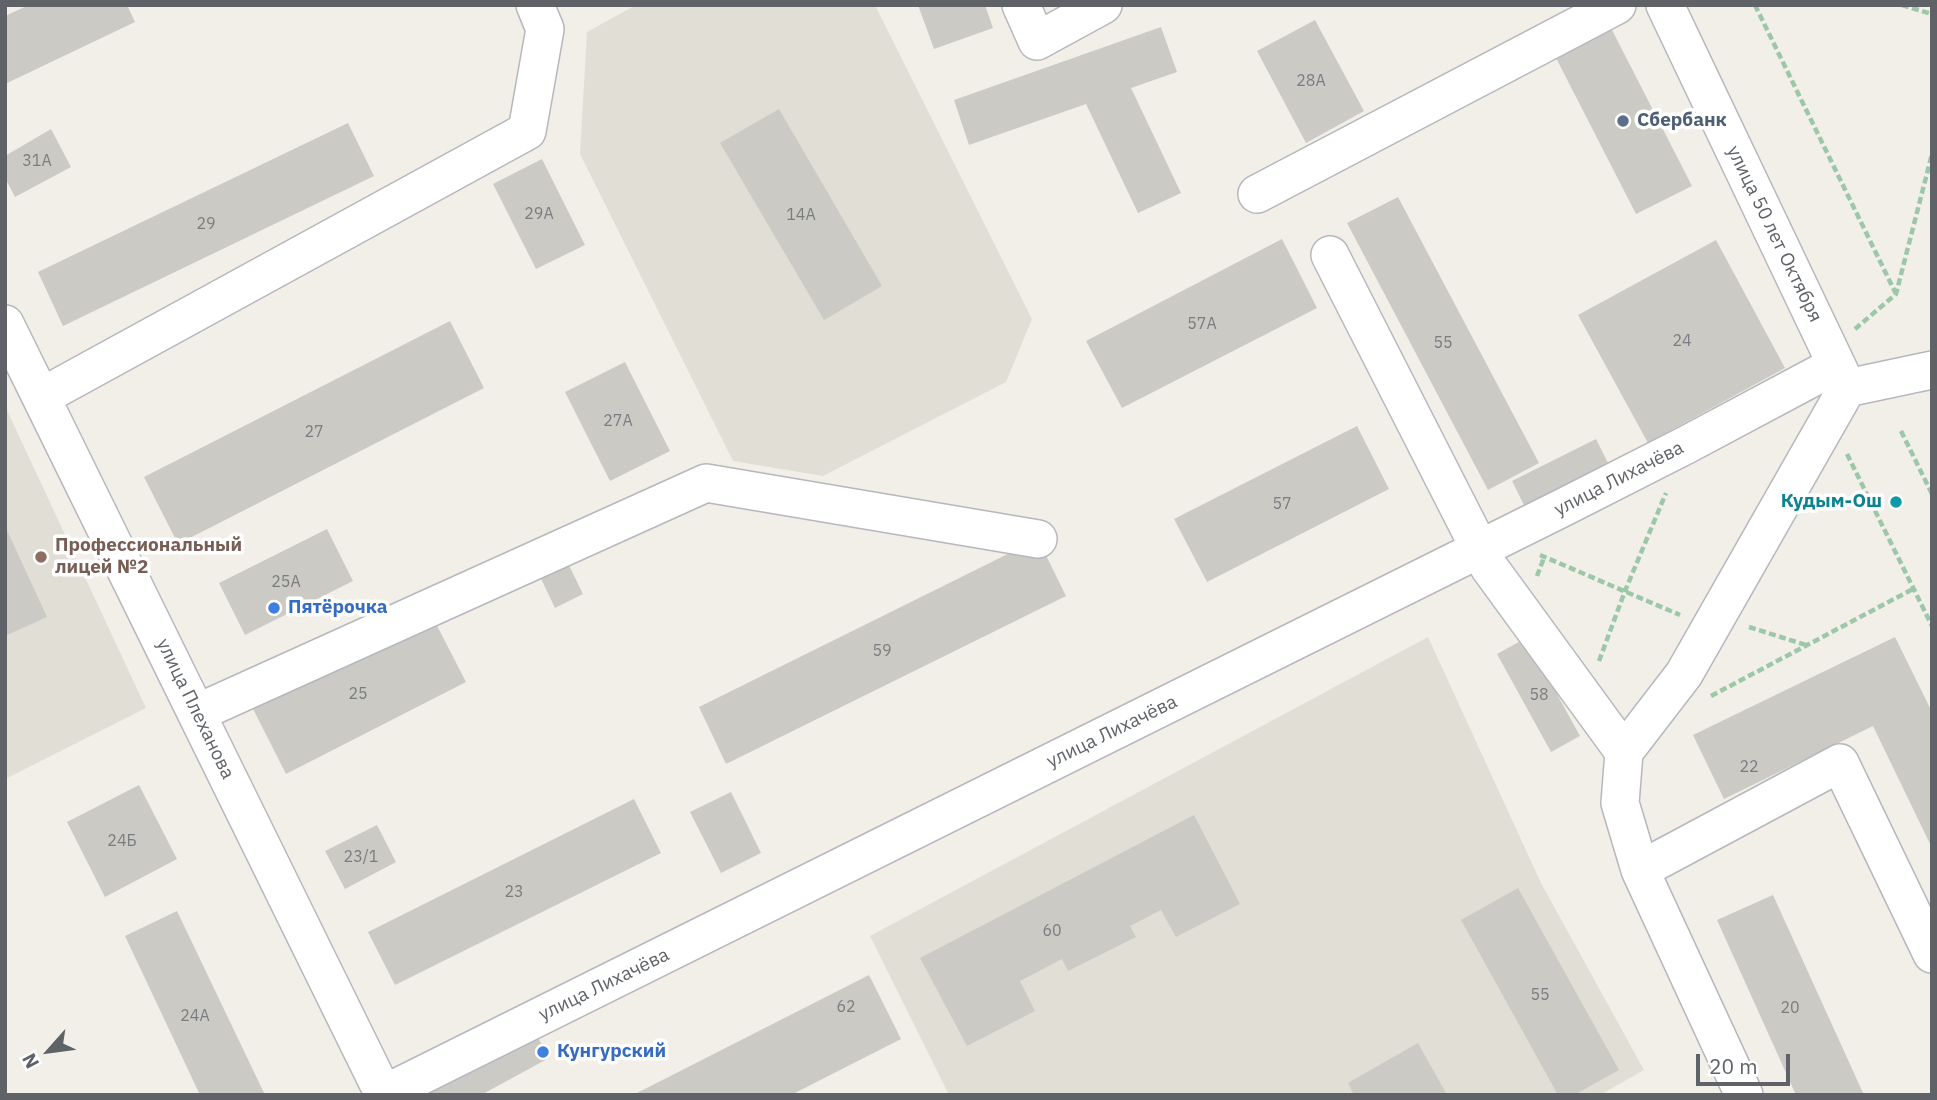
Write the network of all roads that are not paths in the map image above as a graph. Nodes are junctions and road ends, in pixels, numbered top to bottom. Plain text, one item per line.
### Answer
1 (535, 5) edge
2 (1021, 5) edge
3 (1103, 5) edge
4 (1616, 5) edge
5 (1665, 5) edge
6 (1257, 194) dead end
7 (1331, 255) dead end
8 (5, 324) edge
9 (1838, 368) junction
10 (1932, 370) edge
11 (41, 397) junction
12 (1038, 539) dead end
13 (1490, 544) junction
14 (197, 713) junction
15 (1624, 752) junction
16 (1640, 870) junction
17 (1932, 954) edge
18 (384, 1095) edge
19 (1744, 1095) edge

1 - 11 street
2 - 3 street
4 - 6 street
5 - 9 street, улица 50 лет Октября
7 - 13 street
8 - 11 street, улица Плеханова
9 - 10 street, улица Лихачёва
9 - 13 street, улица Лихачёва
9 - 15 street
11 - 14 street, улица Плеханова
12 - 14 street
13 - 15 street
13 - 18 street, улица Лихачёва
14 - 18 street, улица Плеханова
15 - 16 street
16 - 17 street
16 - 19 street

